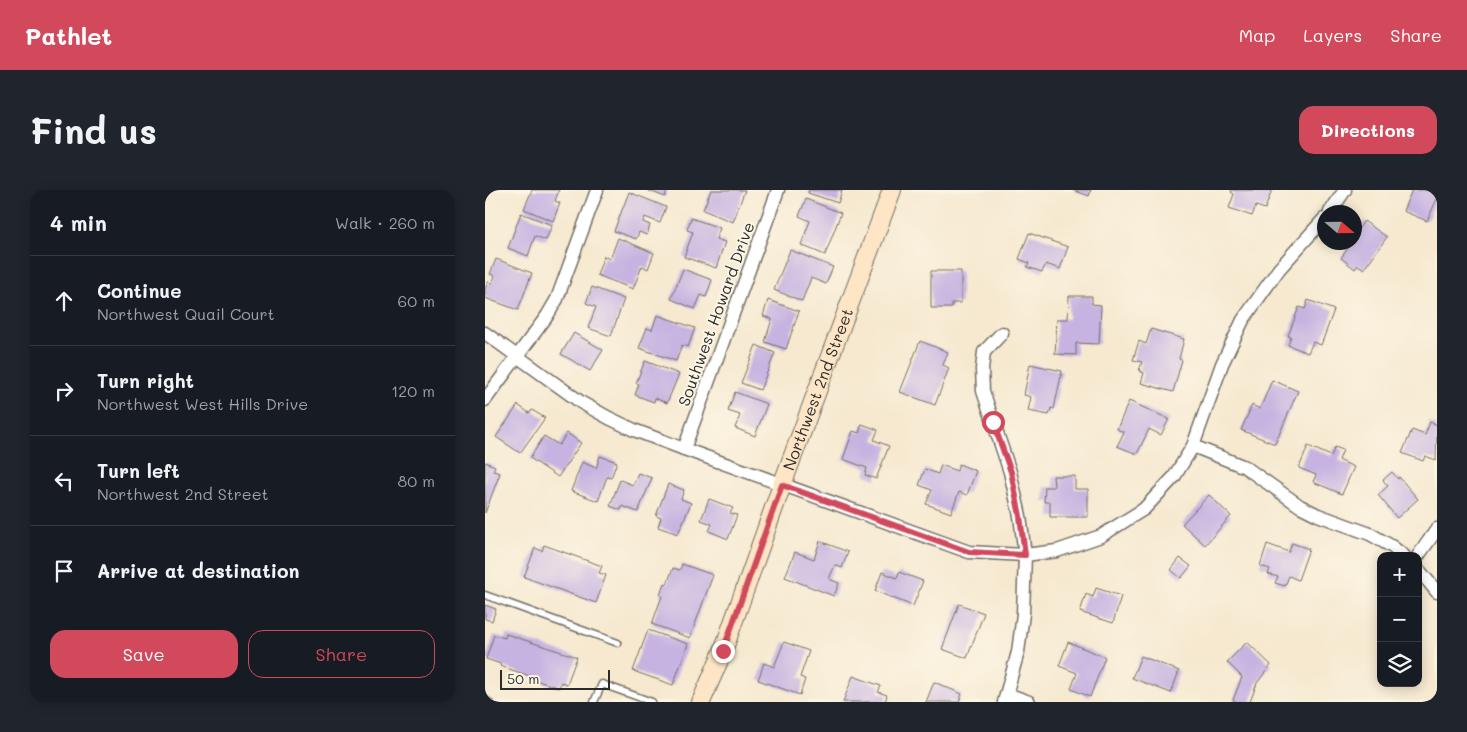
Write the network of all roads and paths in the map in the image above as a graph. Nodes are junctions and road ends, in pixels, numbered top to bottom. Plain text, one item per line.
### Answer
1 (597, 190) edge
2 (778, 190) edge
3 (892, 190) edge
4 (1345, 190) edge
5 (1335, 205) edge
6 (1317, 228) edge
7 (485, 333) edge
8 (1002, 333) dead end
9 (517, 356) junction
10 (485, 400) edge
11 (1193, 446) junction
12 (684, 449) junction
13 (782, 485) junction
14 (1437, 529) edge
15 (1399, 552) edge
16 (1421, 552) edge
17 (1025, 555) junction
18 (1422, 574) edge
19 (1437, 592) edge
20 (485, 595) edge
21 (618, 643) dead end
22 (1005, 698) edge
23 (485, 700) edge
24 (489, 702) edge
25 (594, 702) edge
26 (652, 702) edge
27 (701, 702) edge
28 (1029, 702) edge

1 - 9 street
2 - 12 street, Southwest Howard Drive
3 - 13 street, Northwest 2nd Street
4 - 5 street
6 - 11 street
7 - 9 street
8 - 17 street
9 - 10 street
9 - 12 street
11 - 15 street
11 - 17 street
12 - 13 street
13 - 17 street
13 - 27 street, Northwest 2nd Street
14 - 16 street
17 - 22 street
18 - 19 street
20 - 21 lane
22 - 28 street
23 - 24 lane
25 - 26 lane

